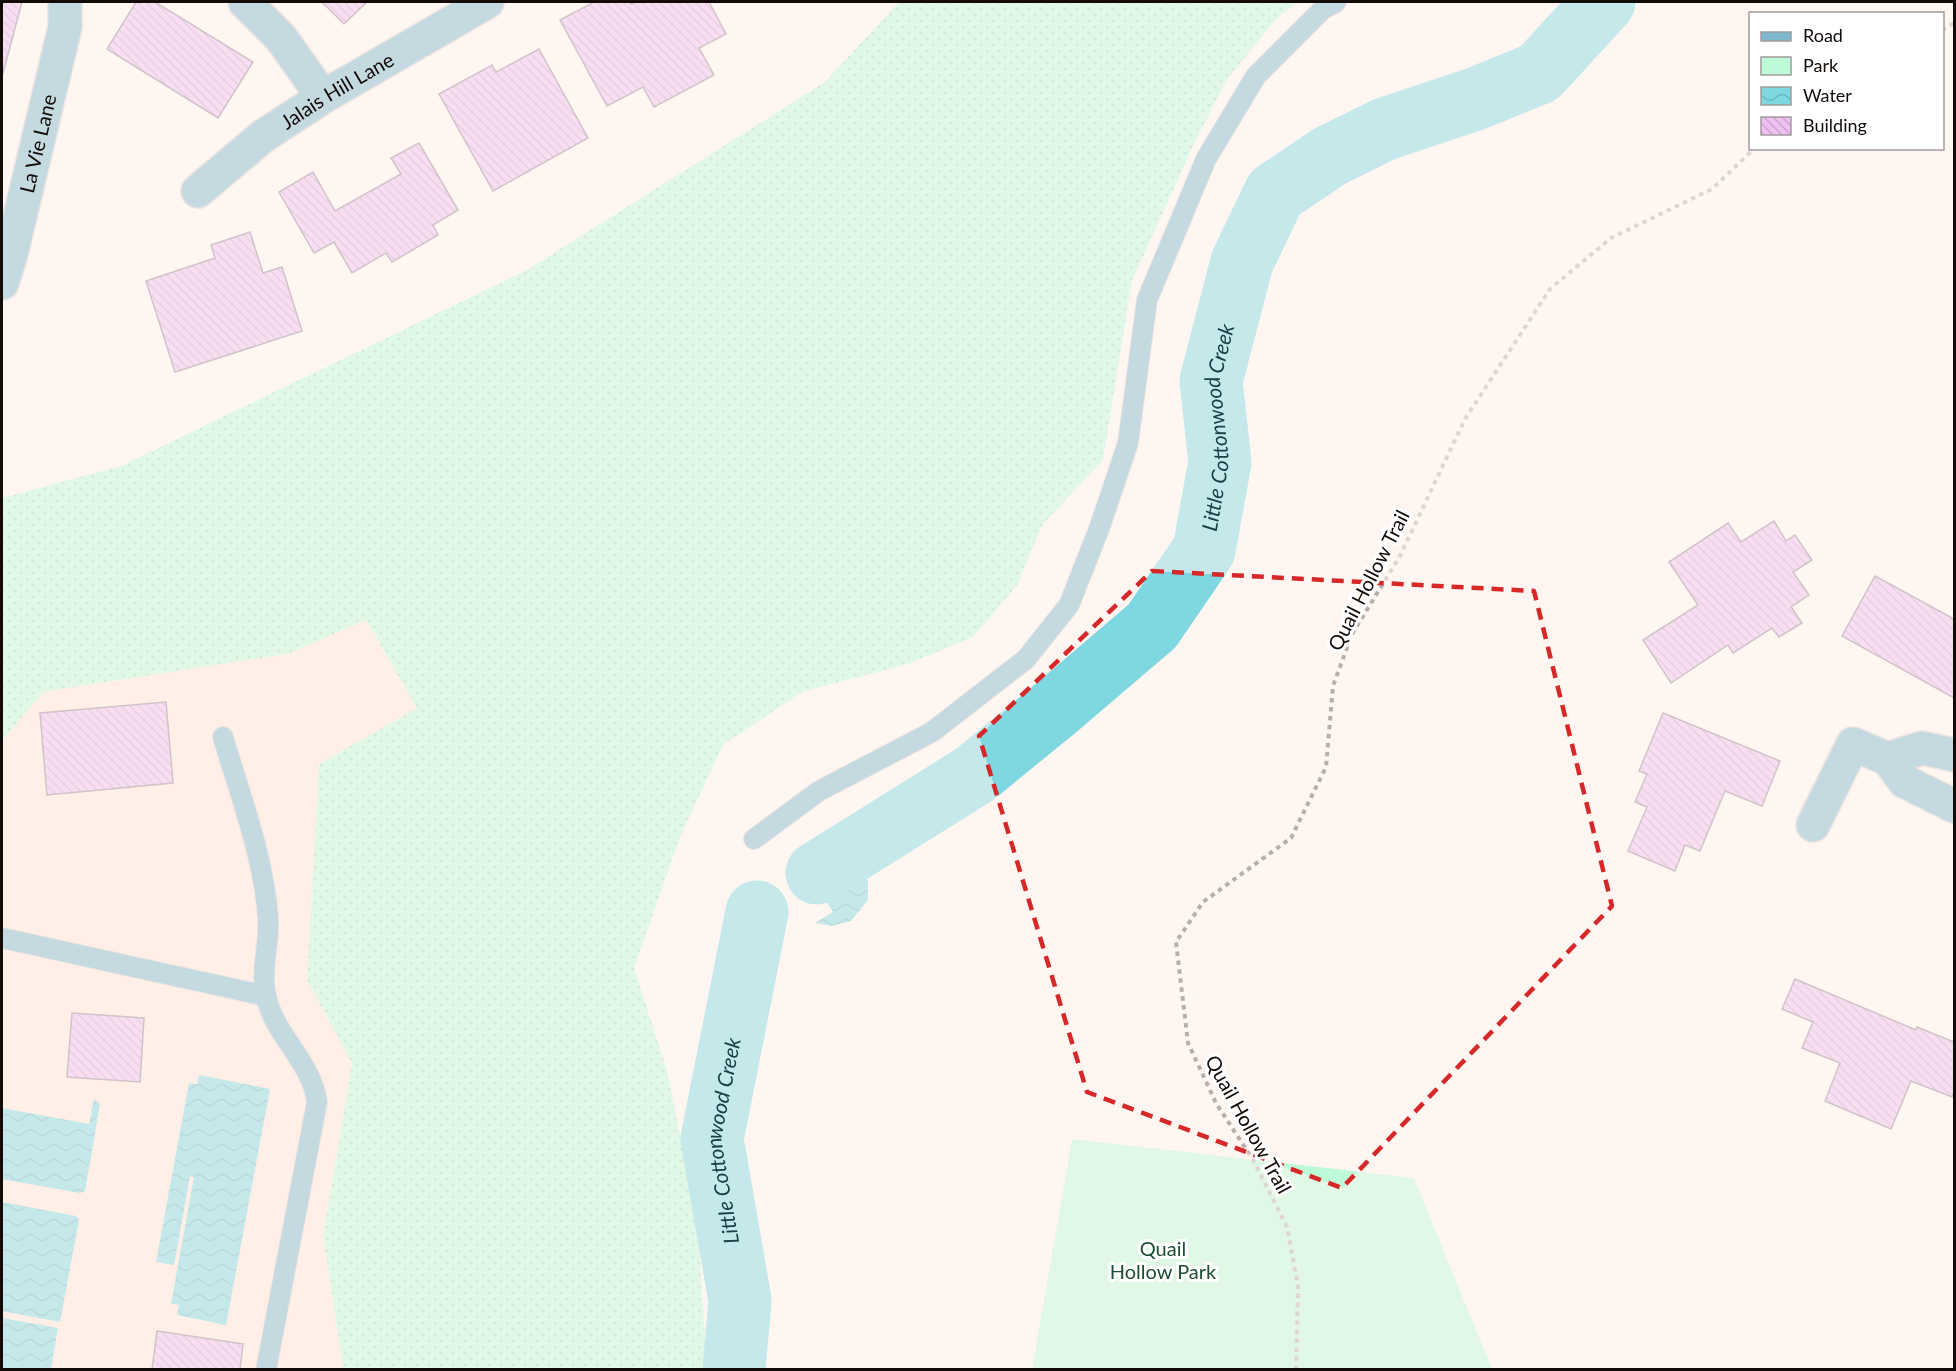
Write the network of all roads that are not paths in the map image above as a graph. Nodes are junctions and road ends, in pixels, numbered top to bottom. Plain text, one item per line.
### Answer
1 (65, 2) edge
2 (245, 2) edge
3 (487, 2) edge
4 (1336, 2) edge
5 (324, 97) junction
6 (198, 191) dead end
7 (2, 282) edge
8 (222, 737) dead end
9 (1954, 755) edge
10 (1888, 759) junction
11 (1954, 806) edge
12 (1813, 825) dead end
13 (754, 839) dead end
14 (2, 938) edge
15 (266, 996) junction
16 (266, 1370) edge

1 - 7 street, La Vie Lane
2 - 5 street
3 - 5 street, Jalais Hill Lane
4 - 13 lane
5 - 6 street, Jalais Hill Lane
8 - 15 lane
9 - 10 street
10 - 11 street
10 - 12 street
14 - 15 lane
15 - 16 lane

